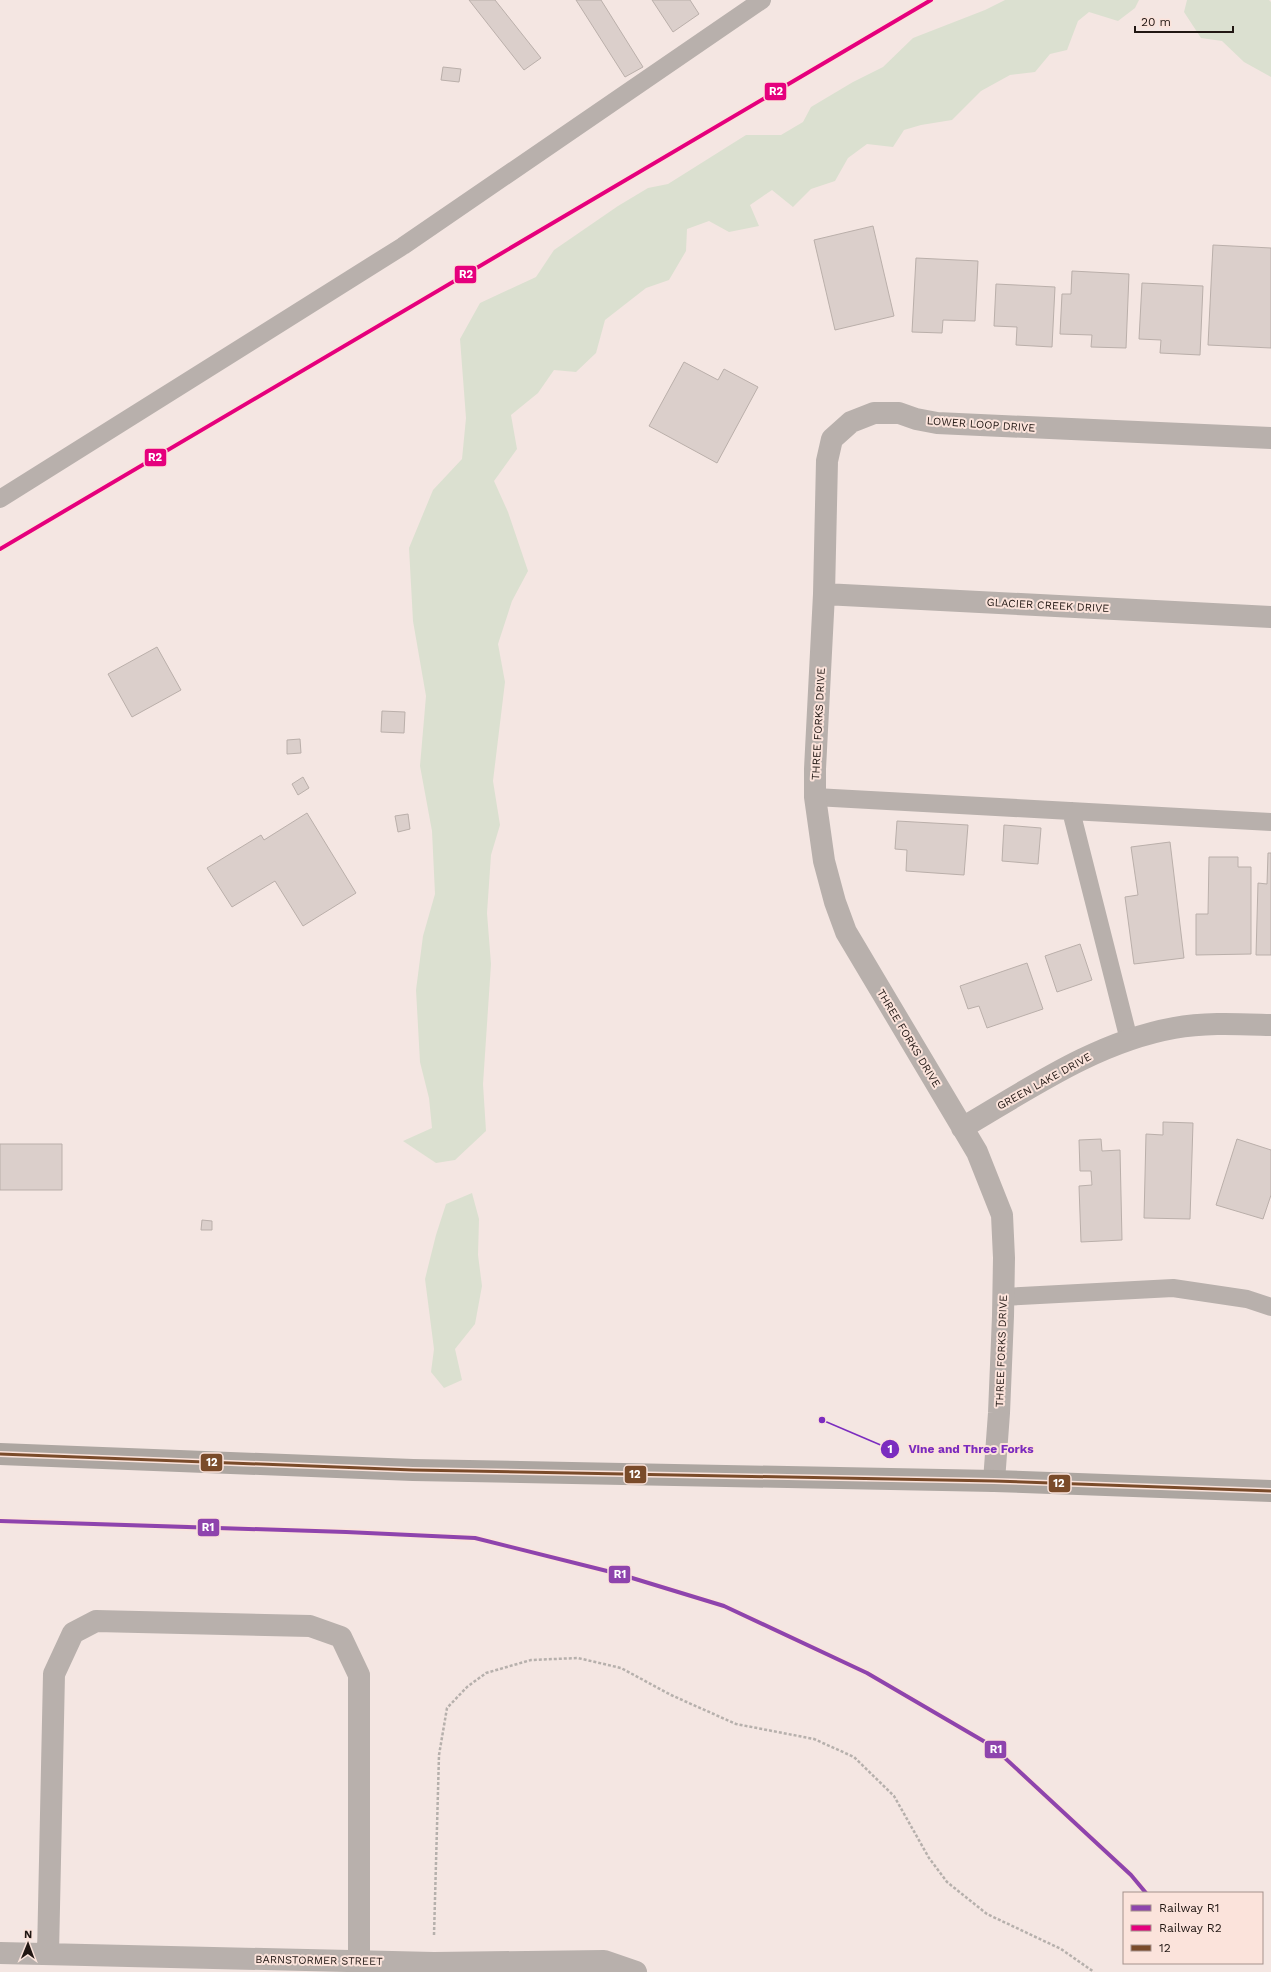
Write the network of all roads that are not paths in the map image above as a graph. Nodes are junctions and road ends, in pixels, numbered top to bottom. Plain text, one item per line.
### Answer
1 (762, 0) edge
2 (1271, 438) edge
3 (0, 499) edge
4 (824, 594) junction
5 (1271, 617) edge
6 (816, 797) junction
7 (1071, 811) junction
8 (1271, 822) edge
9 (1271, 1025) edge
10 (1129, 1040) junction
11 (962, 1128) junction
12 (1003, 1297) junction
13 (1271, 1307) edge
14 (0, 1454) edge
15 (994, 1481) junction
16 (1271, 1491) edge
17 (0, 1953) edge
18 (48, 1954) junction
19 (359, 1961) junction
20 (636, 1972) edge

1 - 3 lane
2 - 4 street, LOWER LOOP DRIVE
4 - 5 street, GLACIER CREEK DRIVE
4 - 6 street, THREE FORKS DRIVE
6 - 7 lane
6 - 11 street, THREE FORKS DRIVE
7 - 8 lane
7 - 10 lane
9 - 10 street, GREEN LAKE DRIVE
10 - 11 street, GREEN LAKE DRIVE
11 - 12 street, THREE FORKS DRIVE
12 - 13 lane
12 - 15 street, THREE FORKS DRIVE
14 - 15 street
15 - 16 street
17 - 18 street, BARNSTORMER STREET
18 - 19 street, BARNSTORMER STREET
18 - 19 street
19 - 20 street, BARNSTORMER STREET

